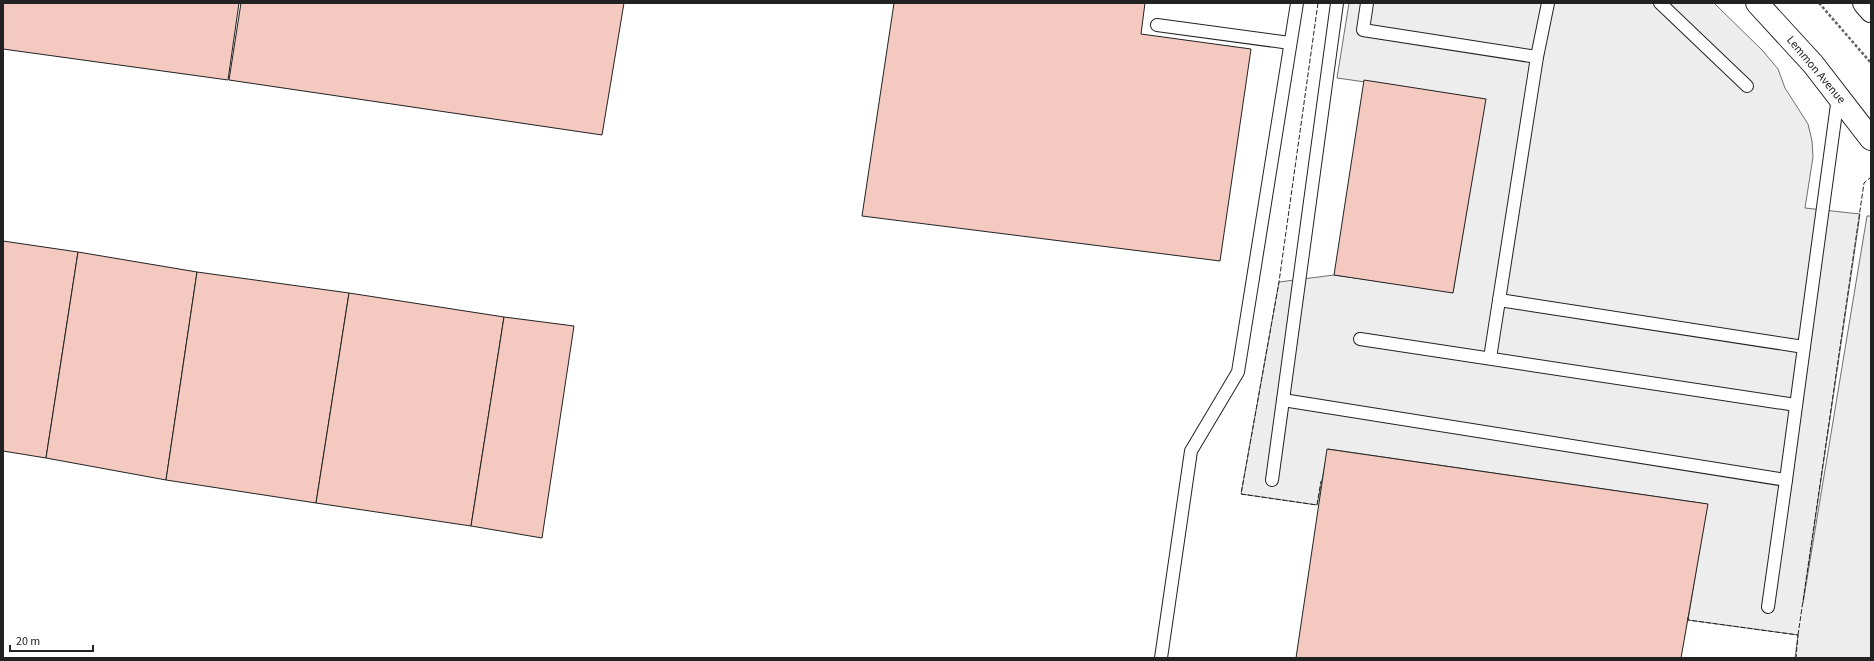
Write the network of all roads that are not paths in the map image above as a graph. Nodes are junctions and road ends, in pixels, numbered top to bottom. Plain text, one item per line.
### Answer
1 (1297, 3) edge
2 (1337, 3) edge
3 (1367, 3) edge
4 (1548, 3) edge
5 (1660, 3) edge
6 (1757, 3) edge
7 (1864, 3) edge
8 (1871, 11) edge
9 (1157, 24) dead end
10 (1290, 43) junction
11 (1537, 57) junction
12 (1747, 86) dead end
13 (1839, 96) junction
14 (1871, 139) edge
15 (1499, 300) junction
16 (1360, 339) dead end
17 (1804, 347) junction
18 (1490, 358) junction
19 (1283, 400) junction
20 (1796, 405) junction
21 (1272, 480) dead end
22 (1786, 480) junction
23 (1768, 607) dead end
24 (1161, 658) edge

1 - 10 lane
2 - 19 lane
3 - 11 lane
4 - 11 lane
5 - 12 lane
6 - 13 street, Lemmon Avenue
7 - 8 street
9 - 10 lane
10 - 24 lane
11 - 15 lane
13 - 14 street, Lemmon Avenue
13 - 17 lane
15 - 17 lane
15 - 18 lane
16 - 18 lane
17 - 20 lane
18 - 20 lane
19 - 21 lane
19 - 22 lane
20 - 22 lane
22 - 23 lane

